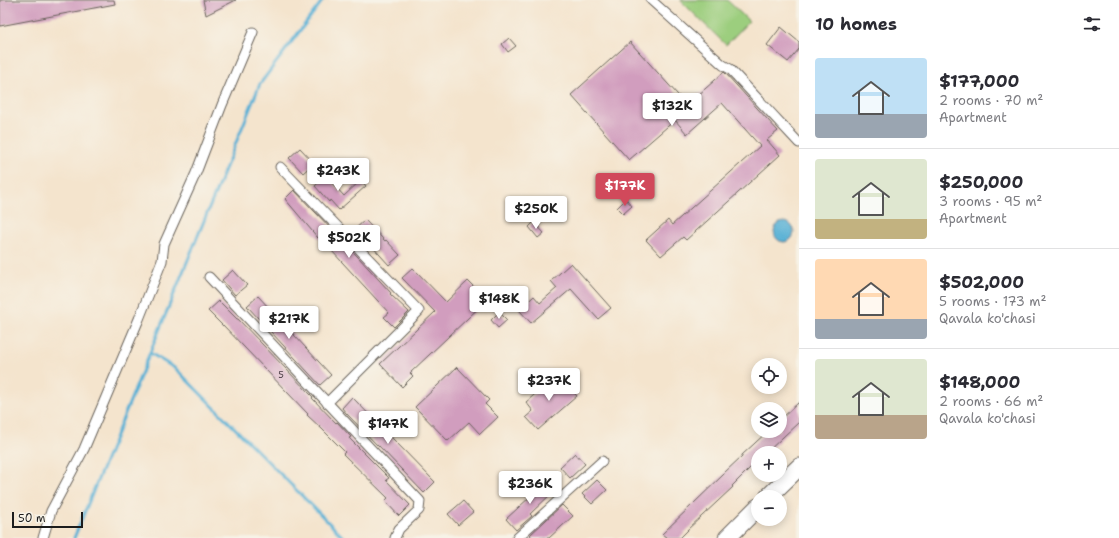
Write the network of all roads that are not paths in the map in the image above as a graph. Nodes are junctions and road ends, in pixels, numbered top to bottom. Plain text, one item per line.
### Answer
1 (652, 0) edge
2 (253, 32) dead end
3 (799, 143) edge
4 (280, 167) dead end
5 (209, 277) dead end
6 (328, 403) junction
7 (602, 461) dead end
8 (799, 467) edge
9 (799, 483) edge
10 (775, 490) edge
11 (787, 494) edge
12 (751, 514) edge
13 (755, 526) edge
14 (43, 538) edge
15 (395, 538) edge
16 (517, 538) edge
17 (727, 538) edge
18 (742, 538) edge

1 - 3 street
2 - 14 street
4 - 6 street
5 - 6 street
6 - 15 street
7 - 16 street
8 - 10 highway
9 - 11 highway
12 - 17 highway
13 - 18 highway

